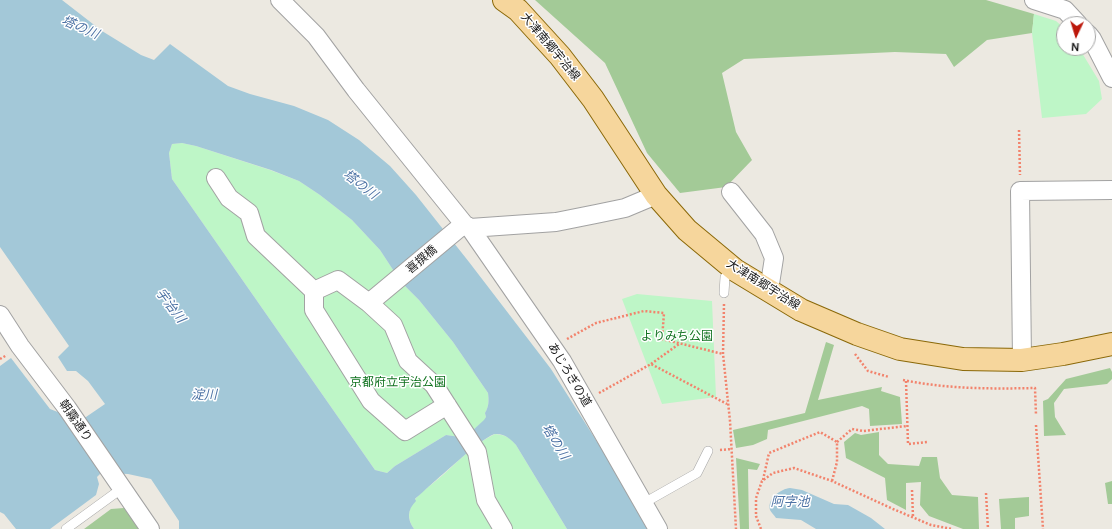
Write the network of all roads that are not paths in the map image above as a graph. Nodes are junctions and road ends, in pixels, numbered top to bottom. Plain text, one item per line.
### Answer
1 (280, 0) edge
2 (504, 0) edge
3 (1034, 0) edge
4 (1069, 5) edge
5 (1074, 16) edge
6 (1096, 47) edge
7 (1112, 78) edge
8 (216, 178) dead end
9 (1112, 190) edge
10 (732, 192) dead end
11 (656, 195) junction
12 (462, 229) junction
13 (735, 270) junction
14 (769, 290) junction
15 (314, 291) junction
16 (724, 293) road end
17 (374, 299) junction
18 (0, 315) edge
19 (1112, 344) edge
20 (1022, 360) junction
21 (447, 406) junction
22 (708, 451) dead end
23 (118, 484) junction
24 (644, 503) junction
25 (66, 529) edge
26 (150, 529) edge
27 (503, 529) edge
28 (658, 529) edge

1 - 12 street, あじろぎの道
2 - 11 main road, 大津南郷宇治線
3 - 4 street
4 - 5 street
6 - 7 street
8 - 15 street
9 - 20 street
10 - 14 street
11 - 12 street
11 - 13 main road, 大津南郷宇治線
12 - 17 street, 喜撰橋
12 - 24 street, あじろぎの道
13 - 14 main road, 大津南郷宇治線
13 - 16 lane
14 - 20 main road, 大津南郷宇治線
15 - 17 street
15 - 21 street
17 - 21 street
18 - 23 street, 朝霧通り
19 - 20 main road, 大津南郷宇治線
21 - 27 street
22 - 24 lane
23 - 25 lane
23 - 26 street, 朝霧通り
24 - 28 street, あじろぎの道

